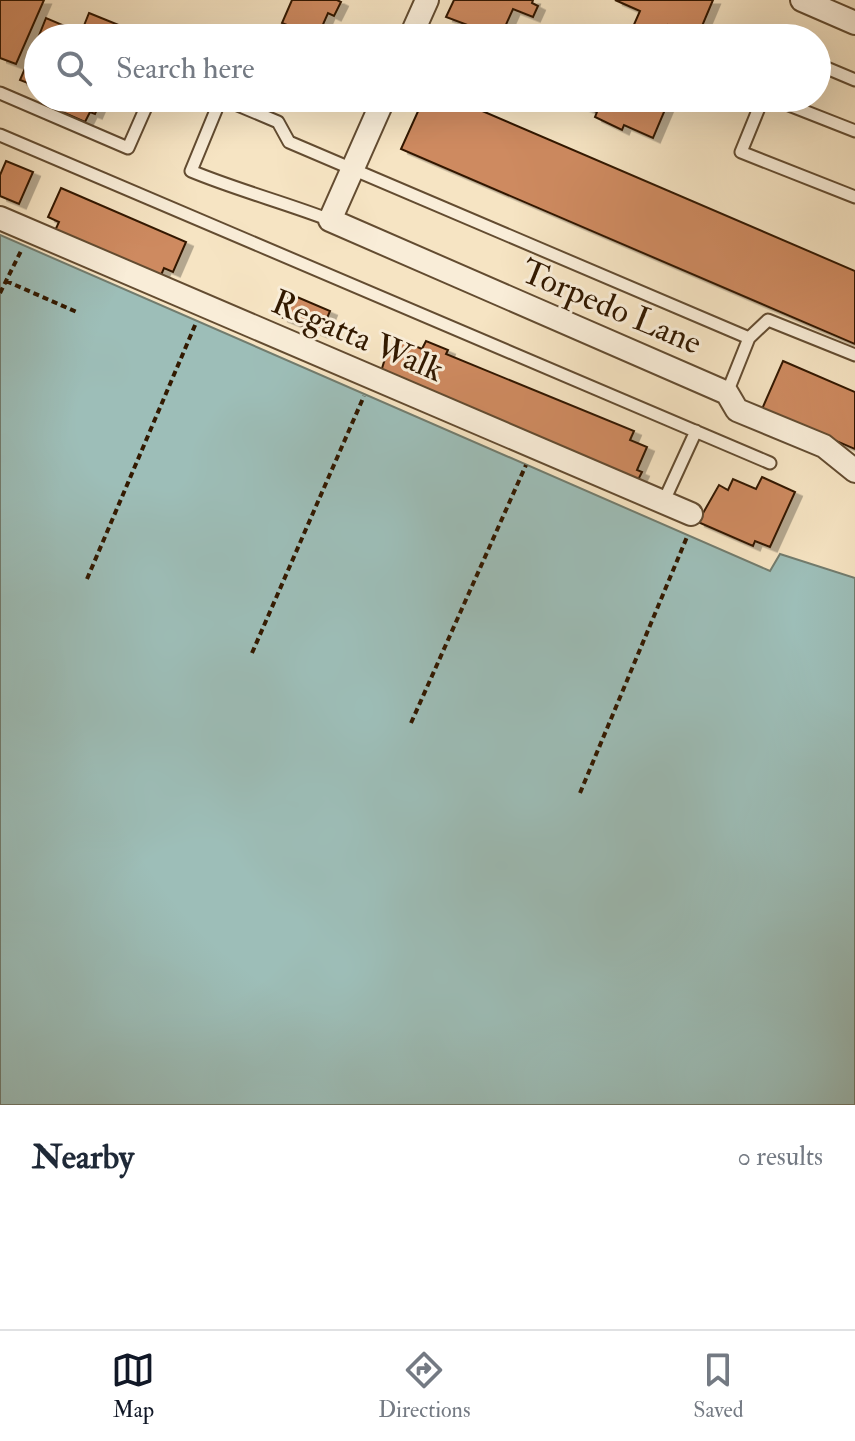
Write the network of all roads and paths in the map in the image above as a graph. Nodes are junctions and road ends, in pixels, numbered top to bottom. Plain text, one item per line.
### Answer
1 (427, 0) edge
2 (802, 0) edge
3 (848, 13) edge
4 (416, 24) edge
5 (831, 70) edge
6 (855, 80) edge
7 (0, 93) edge
8 (24, 103) edge
9 (44, 112) edge
10 (144, 112) edge
11 (215, 112) edge
12 (254, 112) edge
13 (378, 112) edge
14 (757, 112) edge
15 (807, 112) edge
16 (855, 131) edge
17 (0, 135) edge
18 (353, 171) junction
19 (855, 197) edge
20 (0, 218) edge
21 (330, 220) junction
22 (25, 244) dead end
23 (6, 281) junction
24 (0, 293) edge
25 (79, 313) dead end
26 (196, 323) dead end
27 (749, 338) junction
28 (855, 355) edge
29 (365, 393) dead end
30 (727, 393) junction
31 (696, 431) junction
32 (526, 463) dead end
33 (770, 463) dead end
34 (855, 471) edge
35 (668, 492) dead end
36 (691, 514) dead end
37 (687, 537) dead end
38 (87, 579) dead end
39 (252, 653) dead end
40 (411, 723) dead end
41 (580, 793) dead end

1 - 4 street
2 - 3 street
5 - 6 lane
7 - 8 lane
9 - 10 lane
11 - 21 lane
12 - 18 lane
13 - 18 street
14 - 19 lane
15 - 16 lane
17 - 31 lane
18 - 21 street
18 - 27 lane
20 - 36 street, Regatta Walk
21 - 30 street, Torpedo Lane
22 - 23 path
23 - 24 path
23 - 25 path
26 - 38 path
27 - 28 lane
27 - 30 lane
29 - 39 path
30 - 34 street, Torpedo Lane
31 - 33 lane
31 - 35 lane
32 - 40 path
37 - 41 path

